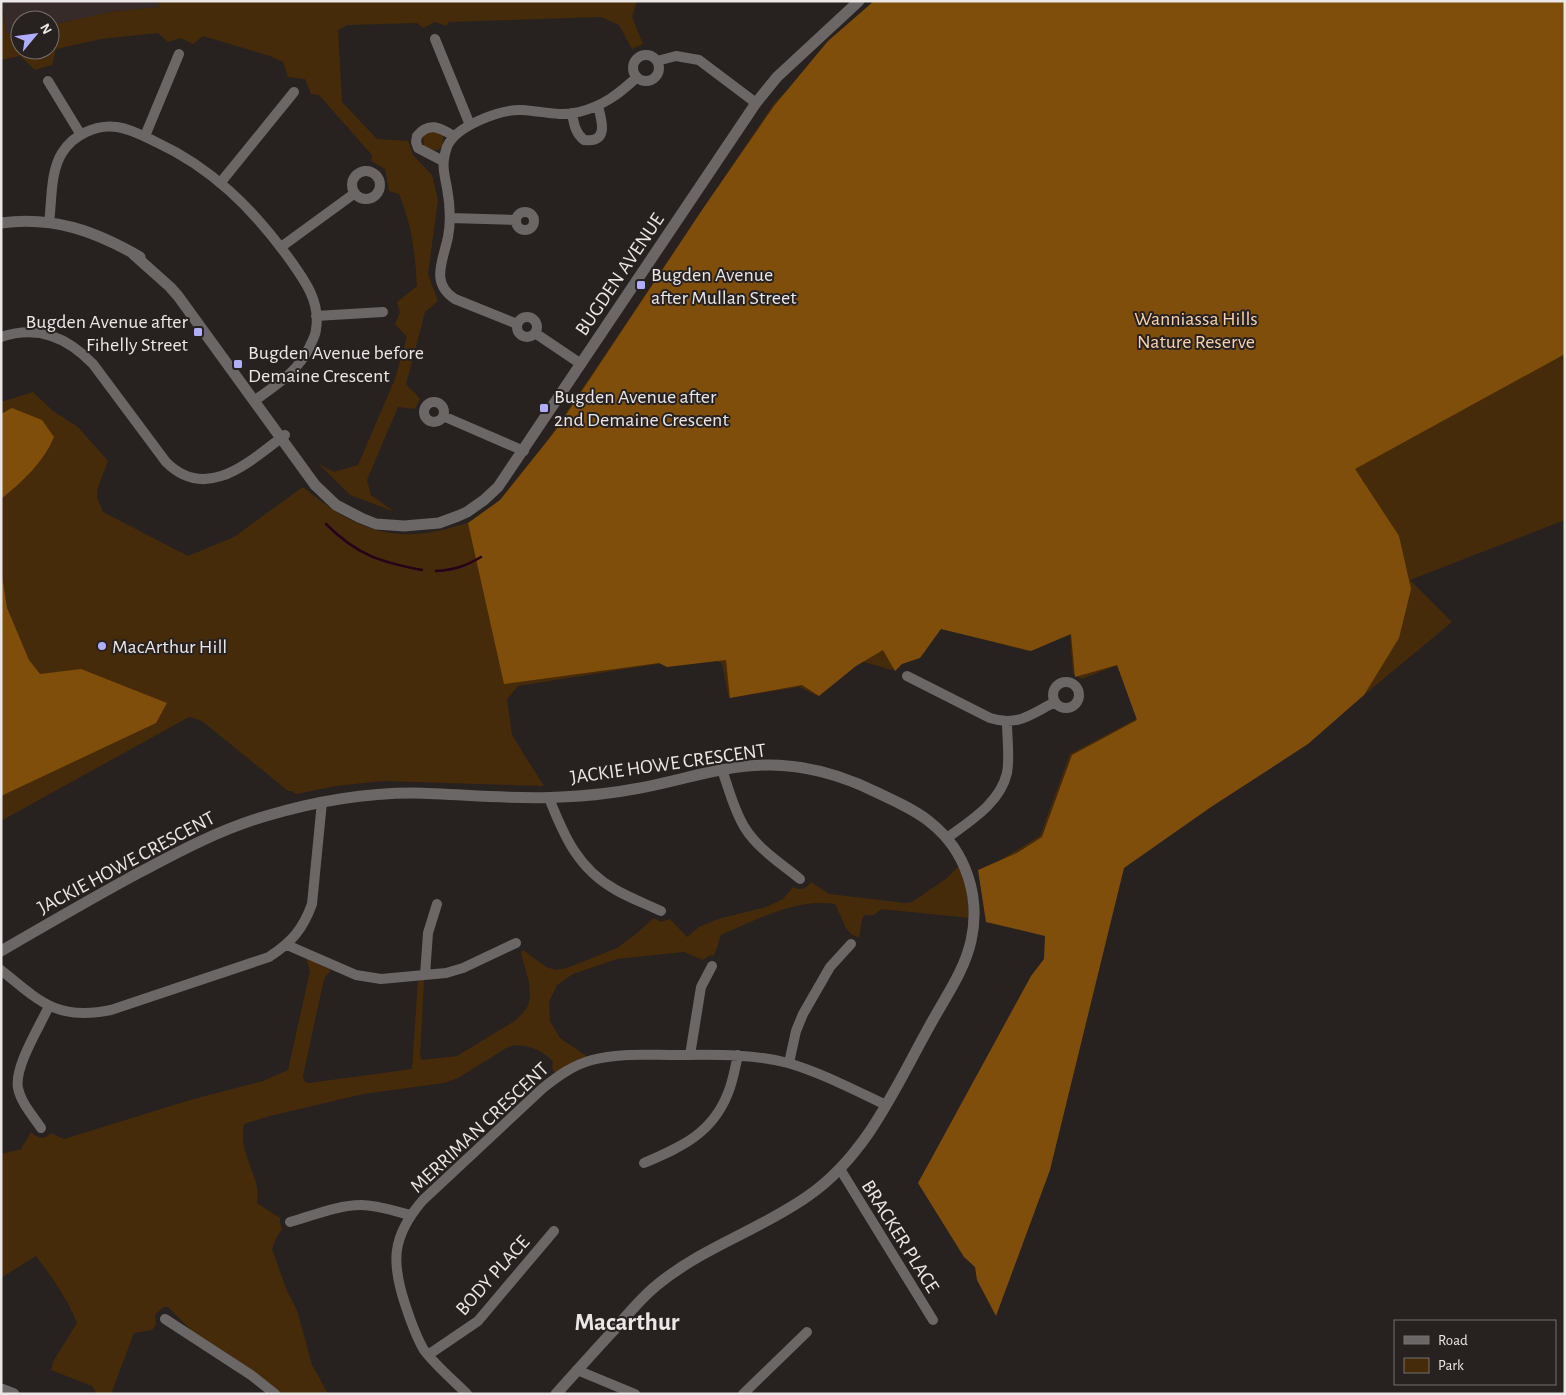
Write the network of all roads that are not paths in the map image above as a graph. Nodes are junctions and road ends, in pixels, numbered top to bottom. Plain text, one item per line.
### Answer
1 (859, 1) edge
2 (436, 39) dead end
3 (180, 54) dead end
4 (657, 61) junction
5 (637, 77) junction
6 (48, 81) dead end
7 (294, 92) dead end
8 (756, 102) junction
9 (598, 106) junction
10 (572, 113) junction
11 (470, 125) junction
12 (81, 134) junction
13 (145, 136) junction
14 (454, 136) junction
15 (443, 161) junction
16 (221, 182) junction
17 (354, 193) dead end
18 (450, 218) junction
19 (516, 220) dead end
20 (1, 223) edge
21 (49, 223) junction
22 (281, 247) junction
23 (384, 312) dead end
24 (316, 316) junction
25 (518, 324) junction
26 (535, 333) junction
27 (1, 337) edge
28 (582, 364) junction
29 (256, 400) junction
30 (443, 416) dead end
31 (283, 437) junction
32 (524, 451) junction
33 (907, 676) dead end
34 (1055, 702) dead end
35 (1007, 722) junction
36 (722, 770) junction
37 (549, 798) junction
38 (322, 802) junction
39 (947, 838) junction
40 (800, 878) dead end
41 (437, 904) dead end
42 (662, 911) dead end
43 (516, 944) dead end
44 (851, 944) dead end
45 (287, 945) junction
46 (1, 951) edge
47 (712, 966) dead end
48 (1, 970) edge
49 (425, 975) junction
50 (49, 1006) junction
51 (690, 1055) junction
52 (738, 1055) junction
53 (789, 1063) junction
54 (886, 1105) junction
55 (41, 1128) dead end
56 (644, 1163) dead end
57 (840, 1170) junction
58 (410, 1215) junction
59 (290, 1222) dead end
60 (554, 1231) dead end
61 (165, 1319) dead end
62 (933, 1320) dead end
63 (807, 1332) dead end
64 (428, 1355) junction
65 (577, 1370) junction
66 (1, 1389) edge
67 (14, 1394) edge
68 (275, 1394) edge
69 (468, 1394) edge
70 (556, 1394) edge
71 (635, 1394) edge
72 (743, 1394) edge

1 - 8 street, BUGDEN AVENUE
2 - 11 street
3 - 13 street
4 - 5 street
4 - 5 street
4 - 8 street
5 - 9 street
6 - 12 street
7 - 16 street
8 - 28 street, BUGDEN AVENUE
9 - 10 street
9 - 10 street
10 - 11 street
11 - 14 street
12 - 13 street
12 - 21 street
13 - 16 street
14 - 15 street
14 - 15 street
15 - 18 street
16 - 22 street
17 - 22 street
18 - 19 street
18 - 25 street
20 - 21 street, BUGDEN AVENUE
21 - 29 street, BUGDEN AVENUE
22 - 24 street
23 - 24 street
24 - 29 street
25 - 26 street
25 - 26 street
26 - 28 street
27 - 31 street
28 - 32 street, BUGDEN AVENUE
29 - 31 street, BUGDEN AVENUE
30 - 32 street
31 - 32 street, BUGDEN AVENUE
33 - 35 street
34 - 35 street
35 - 39 street
36 - 37 street, JACKIE HOWE CRESCENT
36 - 39 street, JACKIE HOWE CRESCENT
36 - 40 street
37 - 38 street, JACKIE HOWE CRESCENT
37 - 42 street
38 - 45 street
38 - 46 street, JACKIE HOWE CRESCENT
39 - 54 street, JACKIE HOWE CRESCENT
41 - 49 street
43 - 49 street
44 - 53 street
45 - 49 street
45 - 50 street
47 - 51 street
48 - 50 street
50 - 55 street
51 - 52 street, MERRIMAN CRESCENT
51 - 58 street, MERRIMAN CRESCENT
52 - 53 street, MERRIMAN CRESCENT
52 - 56 street
53 - 54 street, MERRIMAN CRESCENT
54 - 57 street, JACKIE HOWE CRESCENT
57 - 62 street, BRACKER PLACE
57 - 65 street, JACKIE HOWE CRESCENT
58 - 59 street
58 - 64 street, MERRIMAN CRESCENT
60 - 64 street, BODY PLACE
61 - 68 street
63 - 72 street
64 - 69 street, MERRIMAN CRESCENT
65 - 70 street, JACKIE HOWE CRESCENT
65 - 71 street
66 - 67 street

